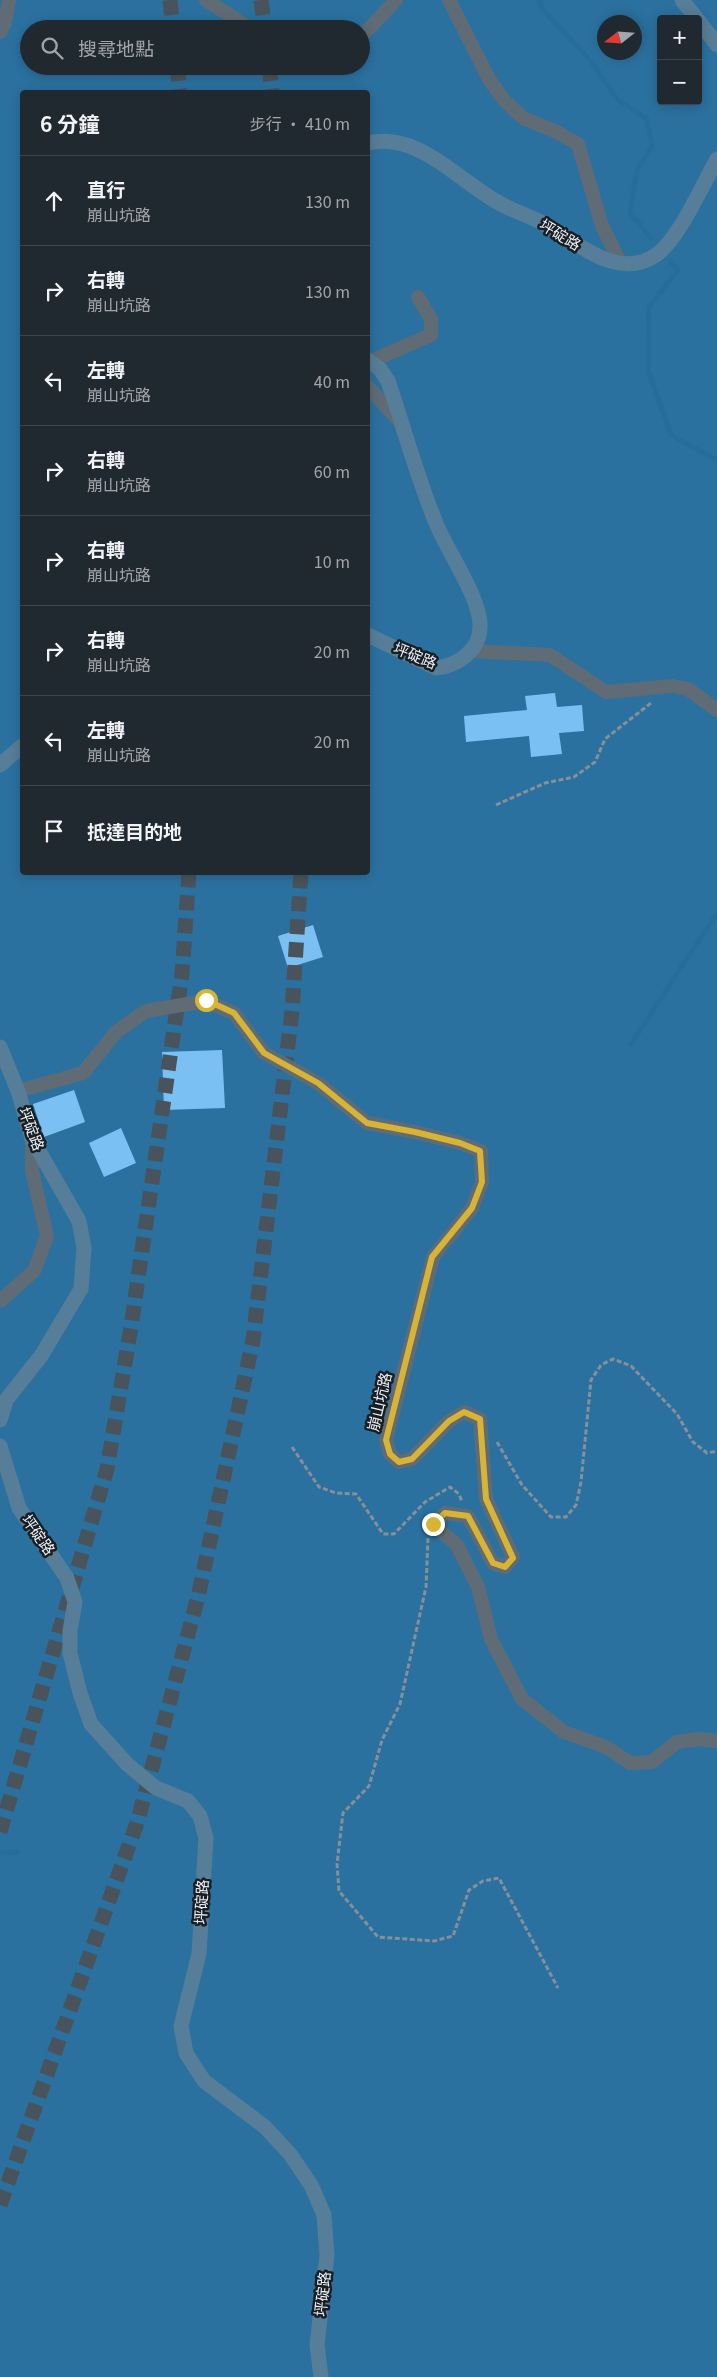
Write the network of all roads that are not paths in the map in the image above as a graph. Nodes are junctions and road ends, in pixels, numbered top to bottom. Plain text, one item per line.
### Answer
1 (9, 0) edge
2 (206, 0) edge
3 (396, 0) edge
4 (449, 0) edge
5 (682, 0) edge
6 (695, 15) edge
7 (237, 20) edge
8 (702, 24) edge
9 (370, 27) edge
10 (0, 32) edge
11 (717, 45) edge
12 (370, 143) edge
13 (717, 159) edge
14 (620, 264) junction
15 (418, 296) dead end
16 (370, 361) edge
17 (370, 389) edge
18 (403, 426) junction
19 (370, 636) edge
20 (472, 651) junction
21 (717, 710) edge
22 (20, 748) edge
23 (0, 765) edge
24 (0, 1047) edge
25 (18, 1091) junction
26 (32, 1139) junction
27 (0, 1301) edge
28 (0, 1420) edge
29 (0, 1446) edge
30 (717, 1741) edge
31 (321, 2377) edge

1 - 10 street
2 - 7 street
3 - 9 street
4 - 14 street
5 - 6 main road
8 - 11 main road
12 - 14 main road, 坪碇路
13 - 14 main road, 坪碇路
15 - 16 street
16 - 18 main road
17 - 18 street
18 - 20 main road
19 - 20 main road, 坪碇路
20 - 21 street
22 - 23 main road
24 - 25 main road, 坪碇路
25 - 26 main road, 坪碇路
25 - 30 street, 崩山坑路
26 - 27 street
26 - 28 main road, 坪碇路
29 - 31 main road, 坪碇路

